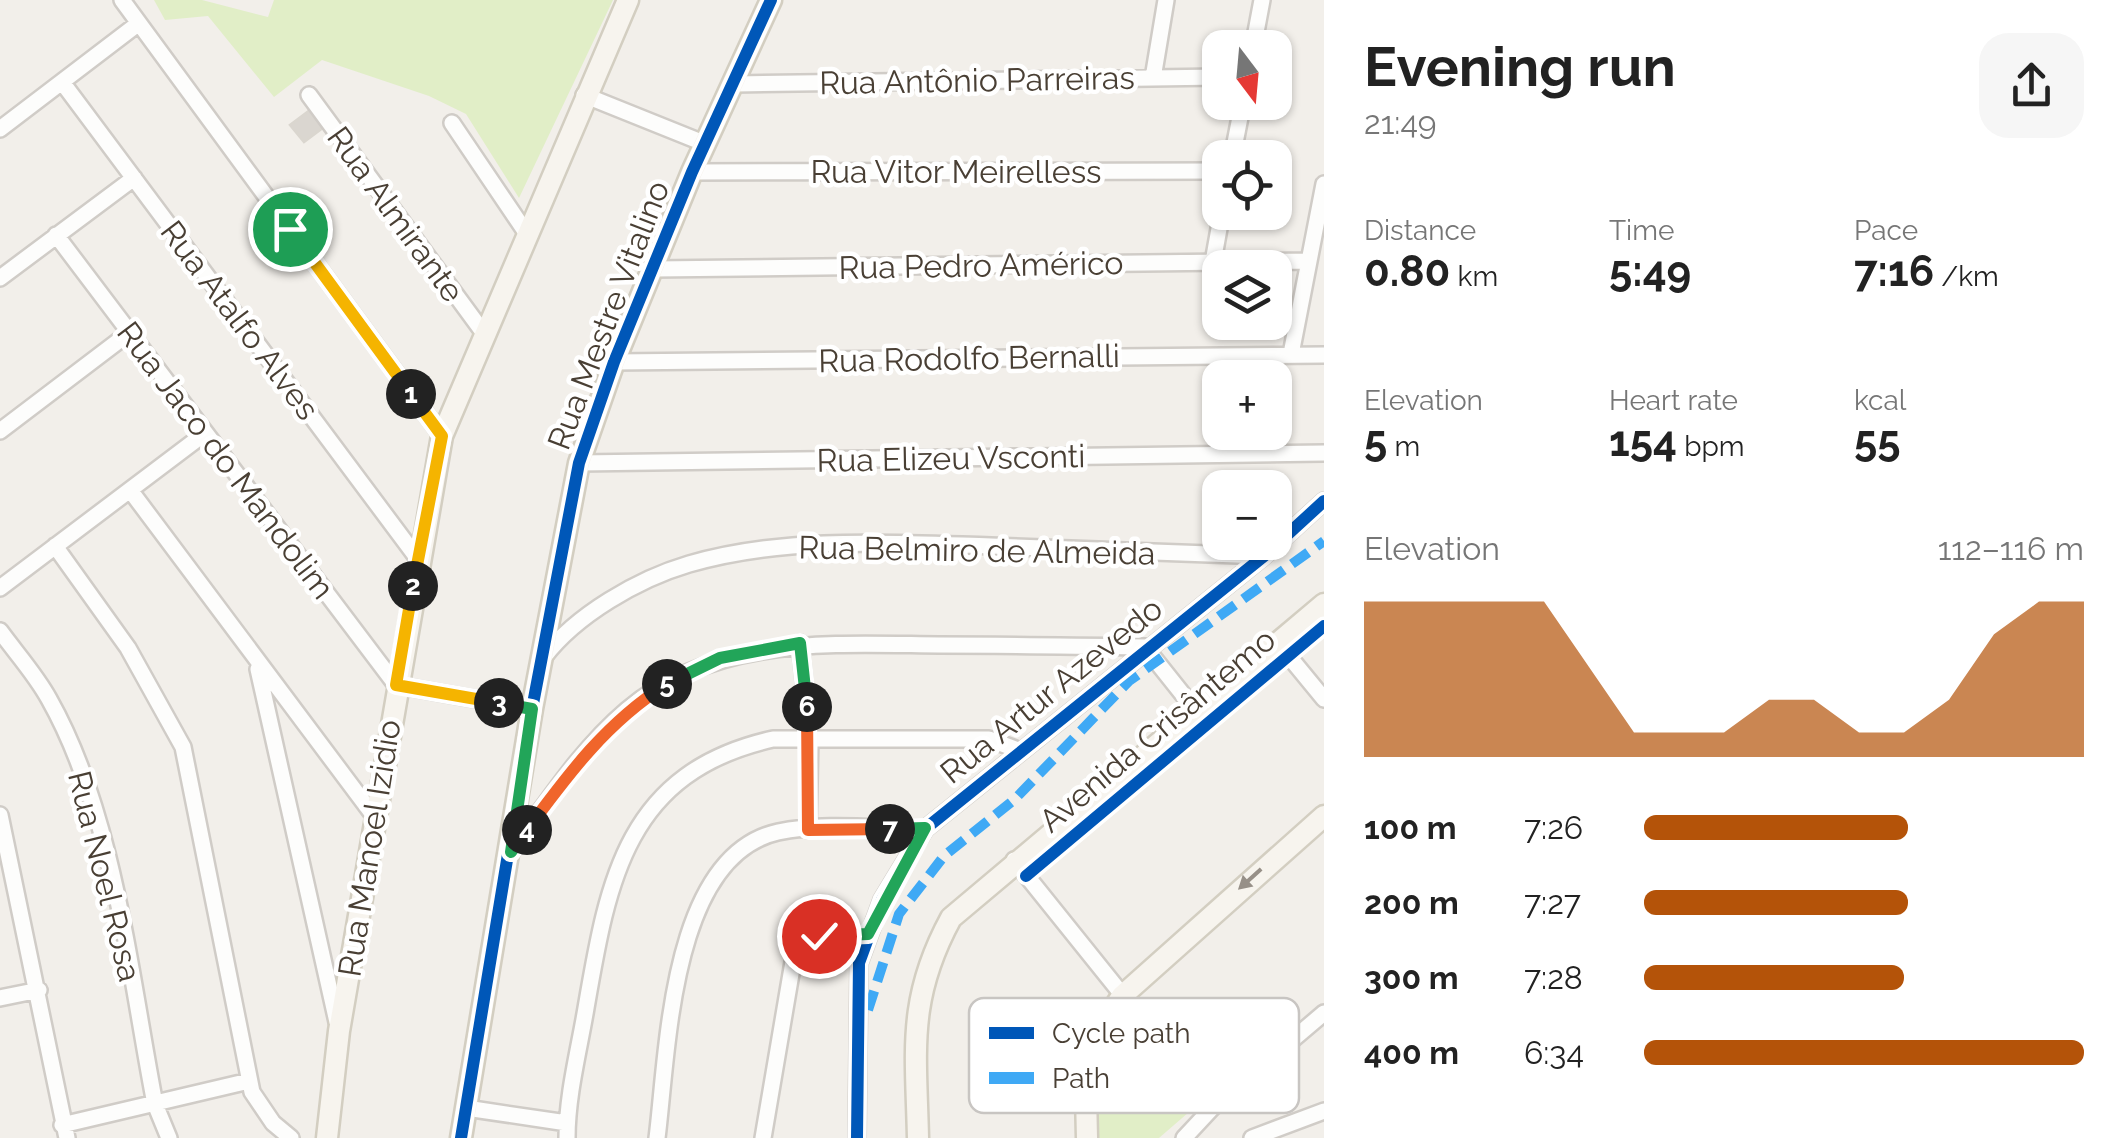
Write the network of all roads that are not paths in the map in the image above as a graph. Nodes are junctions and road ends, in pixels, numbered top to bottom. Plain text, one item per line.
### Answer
1 (122, 0) edge
2 (628, 0) edge
3 (771, 0) edge
4 (1166, 0) edge
5 (1262, 0) edge
6 (139, 23) junction
7 (1257, 30) edge
8 (1202, 77) edge
9 (1153, 78) junction
10 (62, 82) junction
11 (735, 84) junction
12 (309, 95) dead end
13 (584, 95) junction
14 (452, 123) dead end
15 (0, 128) edge
16 (706, 144) junction
17 (1202, 171) edge
18 (692, 172) junction
19 (134, 178) junction
20 (1324, 184) edge
21 (527, 234) junction
22 (56, 235) junction
23 (1292, 261) edge
24 (1307, 261) junction
25 (1202, 262) edge
26 (654, 269) junction
27 (0, 278) edge
28 (483, 332) junction
29 (130, 333) junction
30 (1291, 354) junction
31 (1324, 355) edge
32 (614, 362) junction
33 (0, 431) edge
34 (204, 434) junction
35 (442, 436) junction
36 (1324, 454) edge
37 (579, 463) junction
38 (130, 490) junction
39 (1324, 501) edge
40 (1292, 530) edge
41 (55, 546) junction
42 (1202, 554) edge
43 (418, 559) junction
44 (1259, 560) edge
45 (0, 588) edge
46 (1324, 604) edge
47 (0, 631) edge
48 (800, 643) junction
49 (1278, 643) junction
50 (1149, 651) junction
51 (543, 659) junction
52 (256, 660) junction
53 (396, 685) junction
54 (1324, 699) edge
55 (1193, 707) junction
56 (532, 709) junction
57 (810, 737) junction
58 (1018, 750) junction
59 (0, 815) edge
60 (374, 816) junction
61 (1324, 816) edge
62 (925, 828) junction
63 (808, 830) junction
64 (511, 852) junction
65 (1014, 860) junction
66 (868, 934) junction
67 (39, 990) junction
68 (1122, 996) joint
69 (0, 998) edge
70 (1324, 1013) edge
71 (339, 1031) junction
72 (1299, 1034) edge
73 (249, 1081) junction
74 (156, 1104) junction
75 (466, 1108) junction
76 (1324, 1111) edge
77 (1086, 1113) edge
78 (1207, 1113) edge
79 (567, 1130) edge
80 (64, 1132) edge
81 (169, 1138) edge
82 (291, 1138) edge
83 (326, 1138) edge
84 (461, 1138) edge
85 (657, 1138) edge
86 (763, 1138) edge
87 (858, 1138) edge
88 (918, 1138) edge
89 (1087, 1138) edge
90 (1184, 1138) edge
91 (1252, 1138) edge

1 - 6 street
2 - 13 street, Rua Manoel Izidio
3 - 11 street, Rua Mestre Vitalino
4 - 9 street
5 - 7 street
6 - 10 street
6 - 35 street
8 - 9 street, Rua Antônio Parreiras
9 - 11 street, Rua Antônio Parreiras
10 - 15 street
10 - 19 street, Rua Atalfo Alves
11 - 16 street, Rua Mestre Vitalino
12 - 28 street, Rua Almirante
13 - 16 street
13 - 21 street, Rua Manoel Izidio
14 - 21 street
16 - 18 street, Rua Mestre Vitalino
17 - 18 street, Rua Vitor Meirelless
18 - 26 street, Rua Mestre Vitalino
19 - 22 street
19 - 43 street, Rua Atalfo Alves
20 - 24 street
21 - 28 street, Rua Manoel Izidio
22 - 27 street
22 - 29 street, Rua Jaco do Mandolim
23 - 24 street, Rua Pedro Américo
24 - 30 street
25 - 26 street, Rua Pedro Américo
26 - 32 street, Rua Mestre Vitalino
28 - 35 street, Rua Manoel Izidio
29 - 33 street
29 - 34 street, Rua Jaco do Mandolim
30 - 31 street, Rua Rodolfo Bernalli
30 - 32 street, Rua Rodolfo Bernalli
32 - 37 street, Rua Mestre Vitalino
34 - 38 street
34 - 53 street, Rua Jaco do Mandolim
35 - 43 street, Rua Manoel Izidio
36 - 37 street, Rua Elizeu Vsconti
37 - 51 street, Rua Mestre Vitalino
38 - 41 street
38 - 52 street
39 - 40 street, Rua Artur Azevedo
41 - 45 street
41 - 73 street
42 - 51 street, Rua Belmiro de Almeida
43 - 53 street, Rua Manoel Izidio
44 - 50 street, Rua Artur Azevedo
46 - 49 street
47 - 74 street, Rua Noel Rosa
48 - 50 street
48 - 57 street
48 - 64 street
49 - 54 street
49 - 55 street
50 - 55 street
50 - 58 street, Rua Artur Azevedo
51 - 56 street, Rua Mestre Vitalino
52 - 60 street
52 - 71 street
53 - 56 street
53 - 60 street, Rua Manoel Izidio
55 - 65 street
56 - 64 street, Rua Mestre Vitalino
57 - 58 street
57 - 63 street
57 - 79 street
58 - 62 street, Rua Artur Azevedo
59 - 67 street
60 - 71 street, Rua Manoel Izidio
61 -> 68 street
62 - 63 street
62 - 66 street, Rua Artur Azevedo
63 - 85 street
64 - 75 street, Rua Mestre Vitalino
65 - 68 street
65 - 88 street
66 - 86 street
66 - 87 street, Rua Artur Azevedo
67 - 69 street
67 - 80 street
70 - 72 street
71 - 83 street, Rua Manoel Izidio
73 - 74 street
73 - 82 street
74 - 80 street
74 - 81 street, Rua Noel Rosa
75 - 79 street
75 - 84 street, Rua Mestre Vitalino
76 - 91 street
77 - 89 street
78 - 90 street

